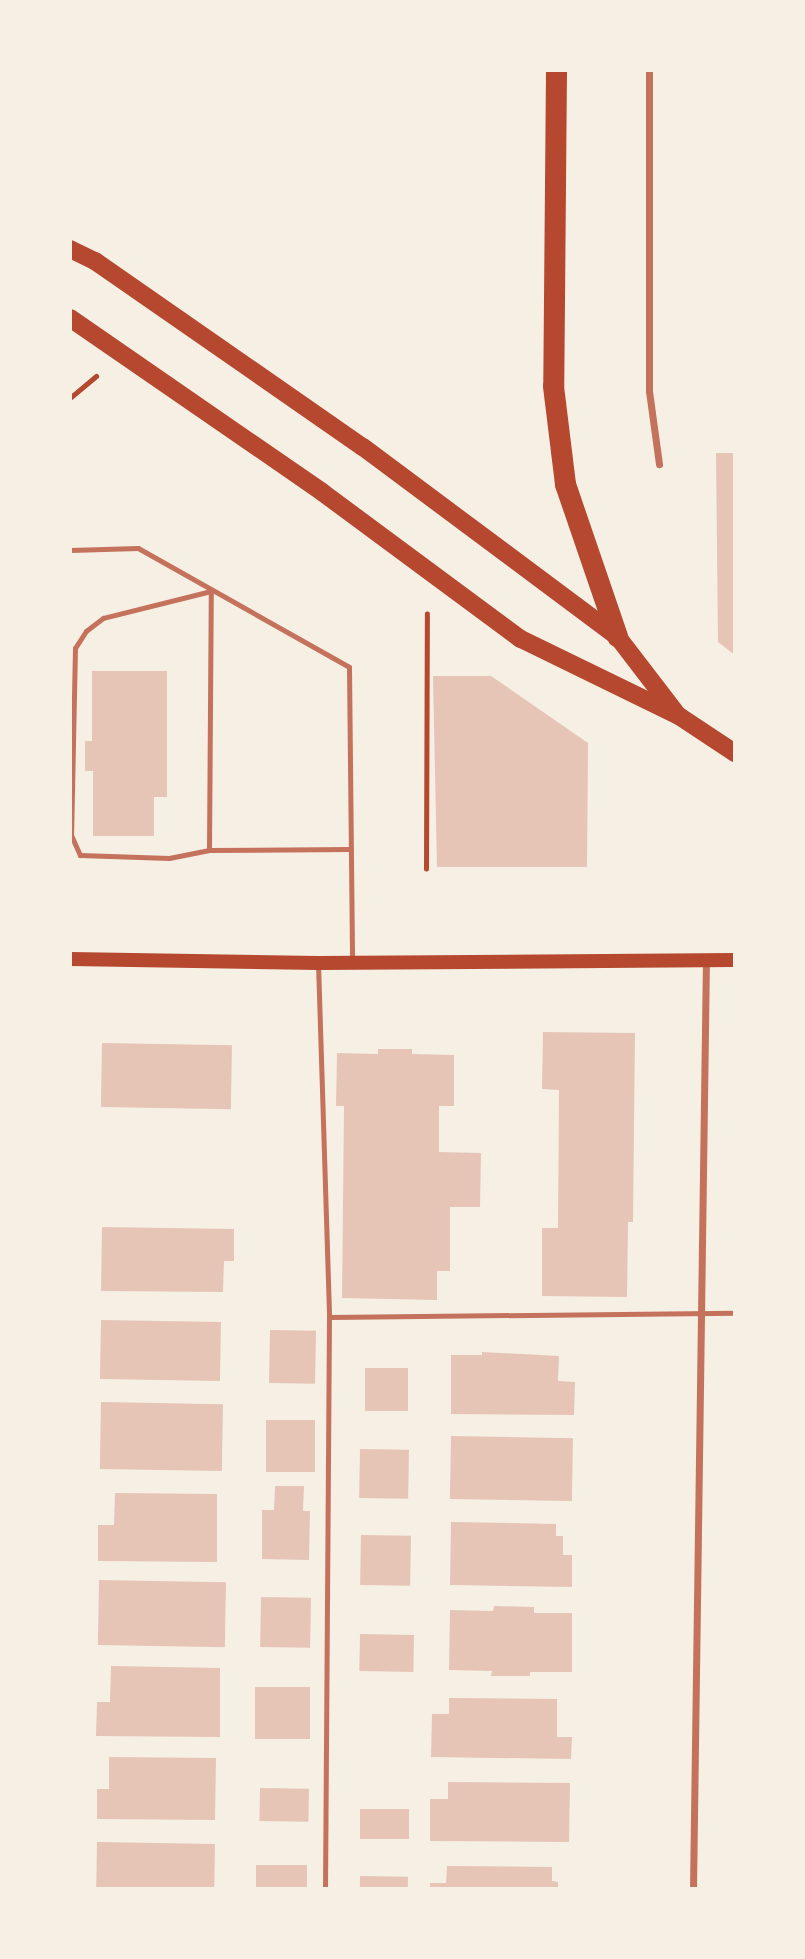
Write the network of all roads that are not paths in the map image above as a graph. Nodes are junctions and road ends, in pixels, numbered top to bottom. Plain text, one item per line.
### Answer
1 (556, 70) edge
2 (649, 70) edge
3 (70, 249) edge
4 (70, 318) edge
5 (659, 464) dead end
6 (70, 550) edge
7 (211, 591) junction
8 (617, 636) junction
9 (678, 716) junction
10 (735, 753) edge
11 (351, 849) junction
12 (209, 850) junction
13 (70, 959) edge
14 (706, 960) junction
15 (735, 960) edge
16 (318, 963) junction
17 (352, 963) junction
18 (702, 1313) junction
19 (735, 1313) edge
20 (329, 1317) junction
21 (326, 1889) edge
22 (693, 1889) edge

1 - 8 highway
2 - 5 street
3 - 8 main road
4 - 9 main road
6 - 7 lane
7 - 11 lane
7 - 12 lane
7 - 12 lane
8 - 9 main road
9 - 10 main road
11 - 12 lane
11 - 17 lane
13 - 16 main road
14 - 15 main road
14 - 17 main road
14 - 18 street
16 - 17 main road
16 - 20 lane
18 - 19 lane
18 - 20 lane
18 - 22 street
20 - 21 lane

